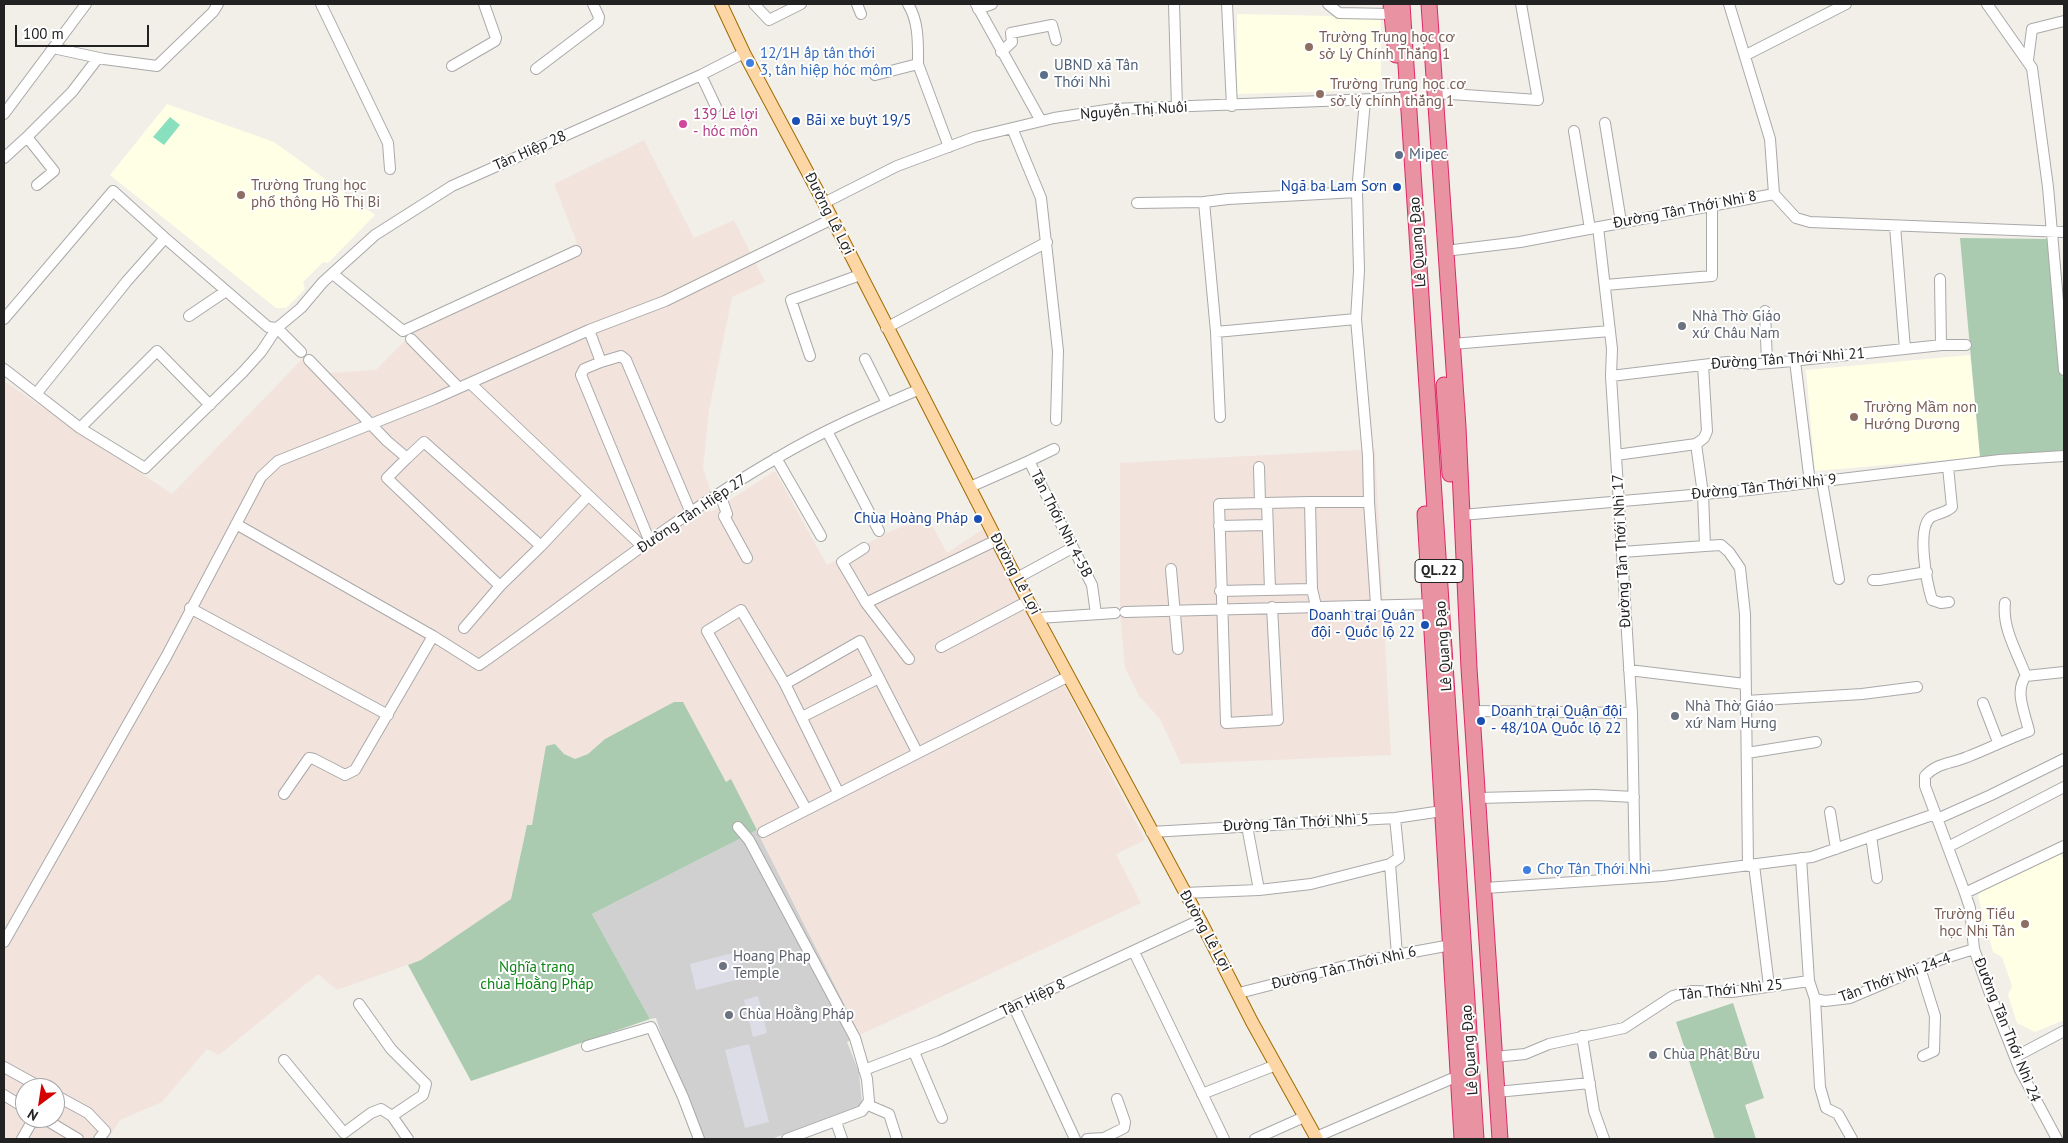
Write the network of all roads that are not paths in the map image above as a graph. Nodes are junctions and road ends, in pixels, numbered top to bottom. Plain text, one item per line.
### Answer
1 (86, 4) edge
2 (218, 4) edge
3 (321, 4) edge
4 (484, 4) edge
5 (593, 4) edge
6 (721, 4) edge
7 (754, 4) edge
8 (801, 4) edge
9 (857, 4) edge
10 (908, 4) edge
11 (992, 4) edge
12 (1174, 4) edge
13 (1227, 4) edge
14 (1328, 4) edge
15 (1420, 4) edge
16 (1429, 4) edge
17 (1521, 4) edge
18 (1846, 4) edge
19 (1987, 4) edge
20 (1732, 5) edge
21 (977, 7) edge
22 (1395, 7) edge
23 (862, 14) dead end
24 (2064, 21) edge
25 (1056, 40) dead end
26 (53, 48) junction
27 (1001, 52) junction
28 (744, 53) junction
29 (1746, 55) junction
30 (98, 58) junction
31 (2028, 60) junction
32 (918, 64) junction
33 (452, 66) dead end
34 (536, 69) dead end
35 (701, 75) junction
36 (875, 75) dead end
37 (1431, 94) junction
38 (1404, 98) junction
39 (1365, 100) junction
40 (1232, 106) junction
41 (716, 107) dead end
42 (1177, 108) junction
43 (4, 114) edge
44 (1041, 121) junction
45 (1605, 124) dead end
46 (1012, 128) junction
47 (1574, 131) dead end
48 (27, 138) junction
49 (949, 147) junction
50 (4, 158) edge
51 (390, 169) dead end
52 (36, 185) dead end
53 (1357, 192) junction
54 (1774, 194) junction
55 (1204, 202) junction
56 (824, 203) junction
57 (1137, 203) dead end
58 (1712, 205) junction
59 (832, 219) junction
60 (1621, 222) junction
61 (1895, 226) junction
62 (1594, 228) junction
63 (2051, 232) junction
64 (2064, 232) edge
65 (165, 238) junction
66 (1047, 242) junction
67 (576, 251) dead end
68 (1445, 251) junction
69 (332, 274) junction
70 (860, 275) junction
71 (1940, 279) dead end
72 (1605, 285) junction
73 (226, 291) junction
74 (1765, 311) dead end
75 (189, 316) dead end
76 (4, 319) edge
77 (1356, 319) junction
78 (277, 328) junction
79 (886, 328) junction
80 (589, 330) junction
81 (1610, 331) junction
82 (1216, 332) junction
83 (411, 339) dead end
84 (1452, 344) junction
85 (1941, 345) junction
86 (1966, 345) dead end
87 (1905, 349) junction
88 (301, 352) dead end
89 (810, 356) dead end
90 (865, 359) dead end
91 (309, 360) dead end
92 (1795, 361) junction
93 (601, 362) junction
94 (1767, 363) junction
95 (1703, 365) junction
96 (2064, 365) edge
97 (4, 369) edge
98 (2064, 370) edge
99 (1611, 376) junction
100 (470, 383) junction
101 (459, 388) junction
102 (920, 389) junction
103 (36, 394) junction
104 (887, 403) junction
105 (210, 404) junction
106 (1220, 416) dead end
107 (1056, 420) dead end
108 (371, 424) junction
109 (80, 428) junction
110 (827, 431) junction
111 (1696, 444) junction
112 (1054, 449) dead end
113 (1616, 455) junction
114 (2064, 456) edge
115 (407, 458) junction
116 (776, 458) junction
117 (1029, 461) junction
118 (1259, 467) dead end
119 (1948, 467) junction
120 (1822, 482) junction
121 (1810, 483) junction
122 (970, 487) junction
123 (720, 494) junction
124 (1703, 494) junction
125 (588, 496) junction
126 (1619, 500) junction
127 (1310, 502) junction
128 (1369, 502) junction
129 (1263, 503) junction
130 (691, 514) junction
131 (1462, 515) junction
132 (236, 524) junction
133 (1268, 525) junction
134 (1219, 526) junction
135 (879, 531) dead end
136 (822, 536) dead end
137 (997, 540) junction
138 (647, 545) junction
139 (541, 546) junction
140 (1705, 546) junction
141 (864, 548) dead end
142 (1072, 548) junction
143 (1622, 552) junction
144 (747, 558) dead end
145 (1171, 569) dead end
146 (1927, 572) junction
147 (1017, 578) junction
148 (1839, 579) dead end
149 (1873, 580) dead end
150 (500, 586) junction
151 (1312, 589) junction
152 (1270, 590) junction
153 (1220, 591) junction
154 (1028, 601) junction
155 (1949, 602) dead end
156 (866, 603) junction
157 (2005, 603) dead end
158 (1436, 604) junction
159 (1376, 605) junction
160 (1316, 606) junction
161 (1272, 607) junction
162 (190, 608) junction
163 (1221, 609) junction
164 (1174, 610) junction
165 (1096, 614) junction
166 (1038, 618) junction
167 (464, 628) dead end
168 (433, 636) junction
169 (941, 647) dead end
170 (1178, 649) dead end
171 (909, 659) dead end
172 (1629, 670) junction
173 (2064, 672) edge
174 (1069, 676) junction
175 (2026, 676) junction
176 (879, 678) junction
177 (785, 684) junction
178 (1745, 684) junction
179 (1917, 687) dead end
180 (1746, 701) junction
181 (1983, 703) dead end
182 (1473, 711) junction
183 (1632, 713) junction
184 (388, 715) junction
185 (802, 717) junction
186 (1816, 742) dead end
187 (1998, 742) junction
188 (917, 752) junction
189 (1747, 753) junction
190 (2064, 759) edge
191 (2064, 787) edge
192 (838, 792) junction
193 (284, 794) dead end
194 (1634, 797) junction
195 (1479, 798) junction
196 (806, 809) junction
197 (1442, 812) junction
198 (1830, 812) dead end
199 (1936, 817) junction
200 (1395, 818) junction
201 (1246, 826) junction
202 (738, 827) dead end
203 (763, 832) dead end
204 (1151, 832) junction
205 (1871, 836) junction
206 (2064, 846) edge
207 (1948, 847) junction
208 (1836, 849) junction
209 (1801, 858) junction
210 (1390, 864) junction
211 (1751, 866) junction
212 (1636, 876) junction
213 (1877, 878) dead end
214 (1485, 888) junction
215 (1259, 890) junction
216 (1184, 892) junction
217 (1965, 893) junction
218 (1200, 920) junction
219 (4, 942) edge
220 (1450, 945) junction
221 (1974, 949) junction
222 (1134, 952) junction
223 (1397, 955) junction
224 (1920, 968) junction
225 (1809, 981) junction
226 (1769, 986) junction
227 (1239, 993) junction
228 (1815, 999) junction
229 (359, 1004) dead end
230 (1014, 1007) junction
231 (2064, 1031) edge
232 (1582, 1036) junction
233 (587, 1046) dead end
234 (914, 1052) junction
235 (1923, 1056) dead end
236 (1495, 1057) junction
237 (2015, 1057) junction
238 (284, 1060) dead end
239 (1276, 1065) junction
240 (4, 1067) edge
241 (864, 1070) junction
242 (1458, 1076) junction
243 (24, 1078) edge
244 (1590, 1083) junction
245 (1497, 1092) junction
246 (1202, 1094) junction
247 (4, 1095) edge
248 (1117, 1099) dead end
249 (65, 1100) edge
250 (15, 1102) edge
251 (868, 1105) junction
252 (392, 1116) junction
253 (1304, 1117) junction
254 (942, 1118) dead end
255 (836, 1122) junction
256 (28, 1128) edge
257 (59, 1128) edge
258 (1317, 1138) edge
259 (22, 1139) edge
260 (78, 1139) edge
261 (99, 1139) edge
262 (408, 1139) edge
263 (699, 1139) edge
264 (787, 1139) edge
265 (842, 1139) edge
266 (898, 1139) edge
267 (1075, 1139) edge
268 (1087, 1139) edge
269 (1224, 1139) edge
270 (1255, 1139) edge
271 (1462, 1139) edge
272 (1476, 1139) edge
273 (1491, 1139) edge
274 (1500, 1139) edge
275 (1604, 1139) edge
276 (1852, 1139) edge
277 (2057, 1139) edge

1 - 26 street
2 - 30 street
3 - 51 street
4 - 33 street
5 - 34 street
6 - 28 main road, Đường Lê Lợi
7 - 8 street
9 - 23 street
10 - 32 street
11 - 21 street
12 - 42 street
13 - 40 street
14 - 22 street
15 - 37 highway, Lê Quang Đạo / QL.22
16 - 37 highway, Lê Quang Đạo / QL.22
17 - 37 street
18 - 29 street
19 - 31 street
20 - 29 street
21 - 27 street
22 - 38 highway, Lê Quang Đạo / QL.22
24 - 31 street
25 - 27 street
26 - 30 street
26 - 43 street
27 - 44 street
28 - 35 street, Tân Hiệp 28
28 - 56 main road, Đường Lê Lợi
29 - 54 street
30 - 48 street
31 - 63 street
32 - 36 street
32 - 49 street
35 - 41 street
35 - 69 street, Tân Hiệp 28
37 - 38 highway
37 - 68 highway, Lê Quang Đạo / QL.22
37 - 273 highway, Lê Quang Đạo / QL.22
38 - 39 street, Nguyễn Thị Nuôi
38 - 158 highway, Lê Quang Đạo / QL.22
39 - 40 street, Nguyễn Thị Nuôi
39 - 53 street
40 - 42 street, Nguyễn Thị Nuôi
42 - 44 street, Nguyễn Thị Nuôi
44 - 46 street, Nguyễn Thị Nuôi
45 - 60 street
46 - 49 street, Nguyễn Thị Nuôi
46 - 66 street
47 - 62 street, Đường Tân Thới Nhì 17
48 - 50 street
48 - 52 street
49 - 56 street, Nguyễn Thị Nuôi
53 - 55 street
53 - 77 street
54 - 58 street, Đường Tân Thới Nhì 8
54 - 61 street, Đường Tân Thới Nhì 8
55 - 57 street
55 - 82 street
56 - 59 main road, Đường Lê Lợi
58 - 60 street, Đường Tân Thới Nhì 8
58 - 72 street
59 - 70 main road, Đường Lê Lợi
59 - 80 street
60 - 62 street, Đường Tân Thới Nhì 8
61 - 63 street, Đường Tân Thới Nhì 8
61 - 87 street
62 - 68 street, Đường Tân Thới Nhì 8
62 - 72 street, Đường Tân Thới Nhì 17
63 - 64 street, Đường Tân Thới Nhì 8
63 - 96 street
65 - 73 street
65 - 76 street
65 - 103 street
66 - 79 street
66 - 107 street
67 - 69 street
68 - 84 highway, Lê Quang Đạo / QL.22
69 - 78 street, Tân Hiệp 28
70 - 79 main road, Đường Lê Lợi
70 - 89 street
71 - 85 street
72 - 81 street, Đường Tân Thới Nhì 17
73 - 75 street
73 - 78 street
74 - 94 street
77 - 82 street
77 - 128 street
78 - 88 street
78 - 105 street, Tân Hiệp 28
79 - 102 main road, Đường Lê Lợi
80 - 93 street
80 - 100 street
81 - 84 street
81 - 99 street, Đường Tân Thới Nhì 17
82 - 106 street
83 - 101 street
84 - 131 highway, Lê Quang Đạo / QL.22
85 - 86 street, Đường Tân Thới Nhì 21
85 - 87 street, Đường Tân Thới Nhì 21
87 - 92 street, Đường Tân Thới Nhì 21
90 - 104 street
91 - 108 street
92 - 94 street, Đường Tân Thới Nhì 21
92 - 121 street
93 - 130 street
93 - 138 street
94 - 95 street, Đường Tân Thới Nhì 21
95 - 99 street, Đường Tân Thới Nhì 21
95 - 111 street
96 - 98 street
97 - 103 street
99 - 113 street, Đường Tân Thới Nhì 17
100 - 101 street
100 - 125 street
101 - 108 street
102 - 104 street, Đường Tân Hiệp 27
102 - 122 main road, Đường Lê Lợi
103 - 109 street
104 - 110 street, Đường Tân Hiệp 27
105 - 109 street, Tân Hiệp 28
105 - 109 street
108 - 115 street
108 - 132 street
110 - 116 street, Đường Tân Hiệp 27
110 - 135 street
111 - 113 street
111 - 124 street
112 - 117 street, Tân Thới Nhì 4-5B
113 - 126 street, Đường Tân Thới Nhì 17
114 - 119 street, Đường Tân Thới Nhì 9
115 - 139 street
115 - 150 street
116 - 123 street, Đường Tân Hiệp 27
116 - 136 street
117 - 122 street
117 - 142 street, Tân Thới Nhì 4-5B
118 - 129 street
119 - 120 street, Đường Tân Thới Nhì 9
119 - 146 street
120 - 121 street, Đường Tân Thới Nhì 9
120 - 148 street
121 - 124 street, Đường Tân Thới Nhì 9
122 - 137 main road, Đường Lê Lợi
123 - 130 street, Đường Tân Hiệp 27
123 - 144 street
124 - 126 street, Đường Tân Thới Nhì 9
124 - 140 street
125 - 138 street
125 - 139 street
126 - 131 street, Đường Tân Thới Nhì 9
126 - 143 street, Đường Tân Thới Nhì 17
127 - 128 street
127 - 129 street
127 - 151 street
128 - 159 street
129 - 133 street
129 - 134 street
130 - 138 street, Đường Tân Hiệp 27
131 - 182 highway, Lê Quang Đạo / QL.22
132 - 162 street
132 - 168 street
133 - 134 street
133 - 152 street
134 - 153 street
137 - 147 main road, Đường Lê Lợi
137 - 156 street
138 - 168 street, Đường Tân Hiệp 27
139 - 150 street
140 - 143 street
140 - 178 street
141 - 156 street
142 - 147 street
142 - 165 street, Tân Thới Nhì 4-5B
143 - 172 street, Đường Tân Thới Nhì 17
145 - 164 street
146 - 149 street
146 - 155 street
147 - 154 main road, Đường Lê Lợi
150 - 167 street
151 - 152 street
151 - 160 street
152 - 153 street
153 - 163 street
154 - 166 main road, Đường Lê Lợi
154 - 169 street
156 - 171 street
157 - 175 street
158 - 159 street
158 - 197 highway, Lê Quang Đạo / QL.22
158 - 272 highway, Lê Quang Đạo / QL.22
159 - 160 street
160 - 161 street
161 - 163 street
161 - 163 street
162 - 184 street
162 - 219 street
163 - 164 street
164 - 165 street
164 - 170 street
165 - 166 street
166 - 174 main road, Đường Lê Lợi
168 - 184 street
172 - 178 street
172 - 183 street, Đường Tân Thới Nhì 17
173 - 175 street
174 - 188 street
174 - 204 main road, Đường Lê Lợi
175 - 187 street, Đường Tân Thới Nhì 24
176 - 177 street
176 - 185 street
176 - 188 street
177 - 185 street
177 - 196 street
178 - 180 street
179 - 180 street
180 - 189 street
181 - 187 street
182 - 183 street
182 - 195 highway, Lê Quang Đạo / QL.22
183 - 194 street, Đường Tân Thới Nhì 17
184 - 193 street
185 - 192 street
186 - 189 street
187 - 199 street, Đường Tân Thới Nhì 24
188 - 192 street
189 - 211 street
190 - 199 street
191 - 207 street
192 - 196 street
194 - 195 street
194 - 212 street, Đường Tân Thới Nhì 17
195 - 214 highway, Lê Quang Đạo / QL.22
196 - 203 street
197 - 200 street, Đường Tân Thới Nhì 5
197 - 220 highway, Lê Quang Đạo / QL.22
198 - 208 street
199 - 205 street
199 - 207 street, Đường Tân Thới Nhì 24
200 - 201 street, Đường Tân Thới Nhì 5
200 - 210 street
201 - 204 street, Đường Tân Thới Nhì 5
201 - 215 street
202 - 241 street
204 - 216 main road, Đường Lê Lợi
205 - 208 street
205 - 213 street
206 - 217 street
207 - 217 street, Đường Tân Thới Nhì 24
208 - 209 street
209 - 211 street
209 - 225 street
210 - 215 street
210 - 223 street
211 - 212 street
211 - 226 street
212 - 214 street
214 - 236 highway, Lê Quang Đạo / QL.22
215 - 216 street
216 - 218 main road, Đường Lê Lợi
217 - 221 street, Đường Tân Thới Nhì 24
218 - 222 street, Tân Hiệp 8
218 - 227 main road, Đường Lê Lợi
220 - 223 street, Đường Tản Thới Nhì 6
220 - 242 highway, Lê Quang Đạo / QL.22
221 - 224 street, Tân Thới Nhì 24-4
221 - 237 street, Đường Tân Thới Nhì 24
222 - 230 street, Tân Hiệp 8
222 - 246 street
223 - 227 street, Đường Tản Thới Nhì 6
224 - 228 street, Tân Thới Nhì 24-4
224 - 235 street
225 - 226 street, Tân Thới Nhì 25
225 - 228 street
226 - 232 street, Tân Thới Nhì 25
227 - 239 main road, Đường Lê Lợi
228 - 276 street
229 - 252 street
230 - 234 street, Tân Hiệp 8
230 - 267 street
231 - 237 street
232 - 236 street, Tân Thới Nhì 25
232 - 244 street
233 - 263 street
234 - 241 street, Tân Hiệp 8
234 - 254 street
236 - 245 highway, Lê Quang Đạo / QL.22
237 - 277 street, Đường Tân Thới Nhì 24
238 - 252 street
239 - 246 street
239 - 253 main road, Đường Lê Lợi
240 - 243 street
241 - 251 street
242 - 258 street
242 - 271 highway, Lê Quang Đạo / QL.22
244 - 245 street
244 - 275 street
245 - 274 highway, Lê Quang Đạo / QL.22
246 - 269 street
247 - 250 street
248 - 268 street
249 - 261 street
251 - 255 street
251 - 266 street
252 - 262 street
253 - 258 main road, Đường Lê Lợi
253 - 270 street
255 - 264 street
255 - 265 street
256 - 259 street
257 - 260 street

